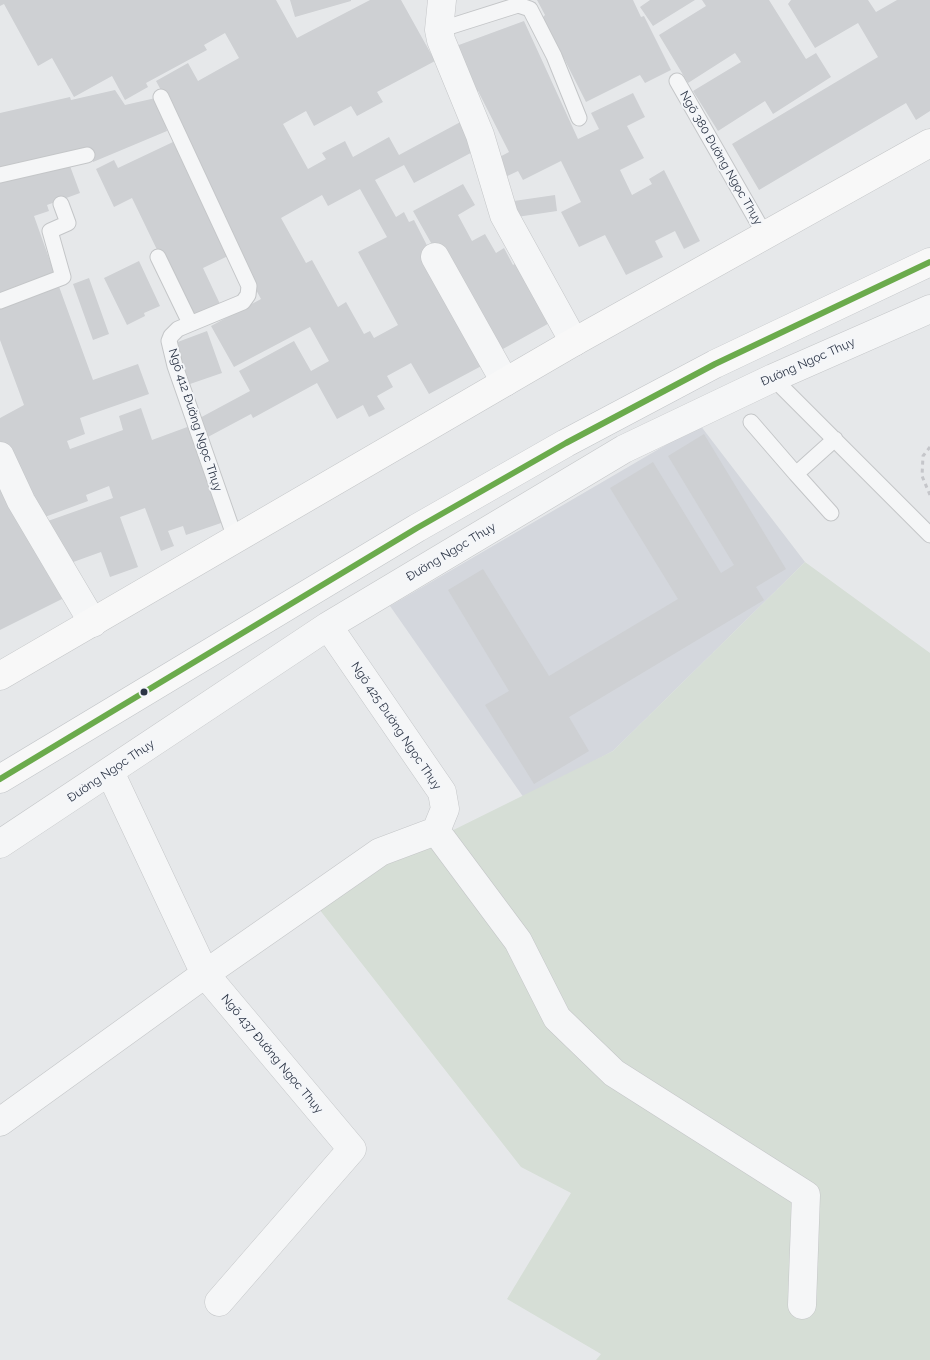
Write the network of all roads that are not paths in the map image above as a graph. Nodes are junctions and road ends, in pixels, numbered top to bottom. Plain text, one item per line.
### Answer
1 (442, 0) edge
2 (529, 5) edge
3 (439, 30) junction
4 (677, 81) dead end
5 (161, 97) dead end
6 (579, 118) dead end
7 (930, 142) edge
8 (87, 155) dead end
9 (0, 175) edge
10 (61, 204) dead end
11 (765, 235) junction
12 (158, 257) dead end
13 (435, 257) dead end
14 (930, 262) edge
15 (0, 300) edge
16 (930, 309) edge
17 (190, 323) junction
18 (574, 342) junction
19 (773, 378) junction
20 (505, 382) junction
21 (751, 422) dead end
22 (834, 439) junction
23 (0, 456) edge
24 (796, 474) junction
25 (831, 513) dead end
26 (930, 535) edge
27 (235, 538) junction
28 (92, 623) junction
29 (328, 626) junction
30 (0, 676) edge
31 (110, 772) junction
32 (0, 779) edge
33 (436, 831) junction
34 (0, 844) edge
35 (205, 974) junction
36 (0, 1122) edge
37 (219, 1302) dead end
38 (802, 1305) dead end

1 - 3 street
2 - 3 lane
2 - 6 lane
3 - 18 street
4 - 11 lane, Ngõ 380 Đường Ngọc Thụy
5 - 17 lane, Ngõ 412 Đường Ngọc Thụy
7 - 11 street
8 - 9 lane
10 - 15 lane
11 - 18 street
12 - 17 lane
13 - 20 street
14 - 32 street
16 - 19 street, Đường Ngọc Thụy
17 - 27 lane, Ngõ 412 Đường Ngọc Thụy
18 - 20 street
19 - 22 lane
19 - 29 street, Đường Ngọc Thụy
20 - 27 street
21 - 24 lane
22 - 24 lane
22 - 26 lane
23 - 28 street
24 - 25 lane
27 - 28 street
28 - 30 street
29 - 31 street, Đường Ngọc Thụy
29 - 33 street, Ngõ 425 Đường Ngọc Thụy
31 - 34 street, Đường Ngọc Thụy
31 - 35 street, Ngõ 437 Đường Ngọc Thụy
33 - 35 street
33 - 38 street
35 - 36 street
35 - 37 street, Ngõ 437 Đường Ngọc Thụy

